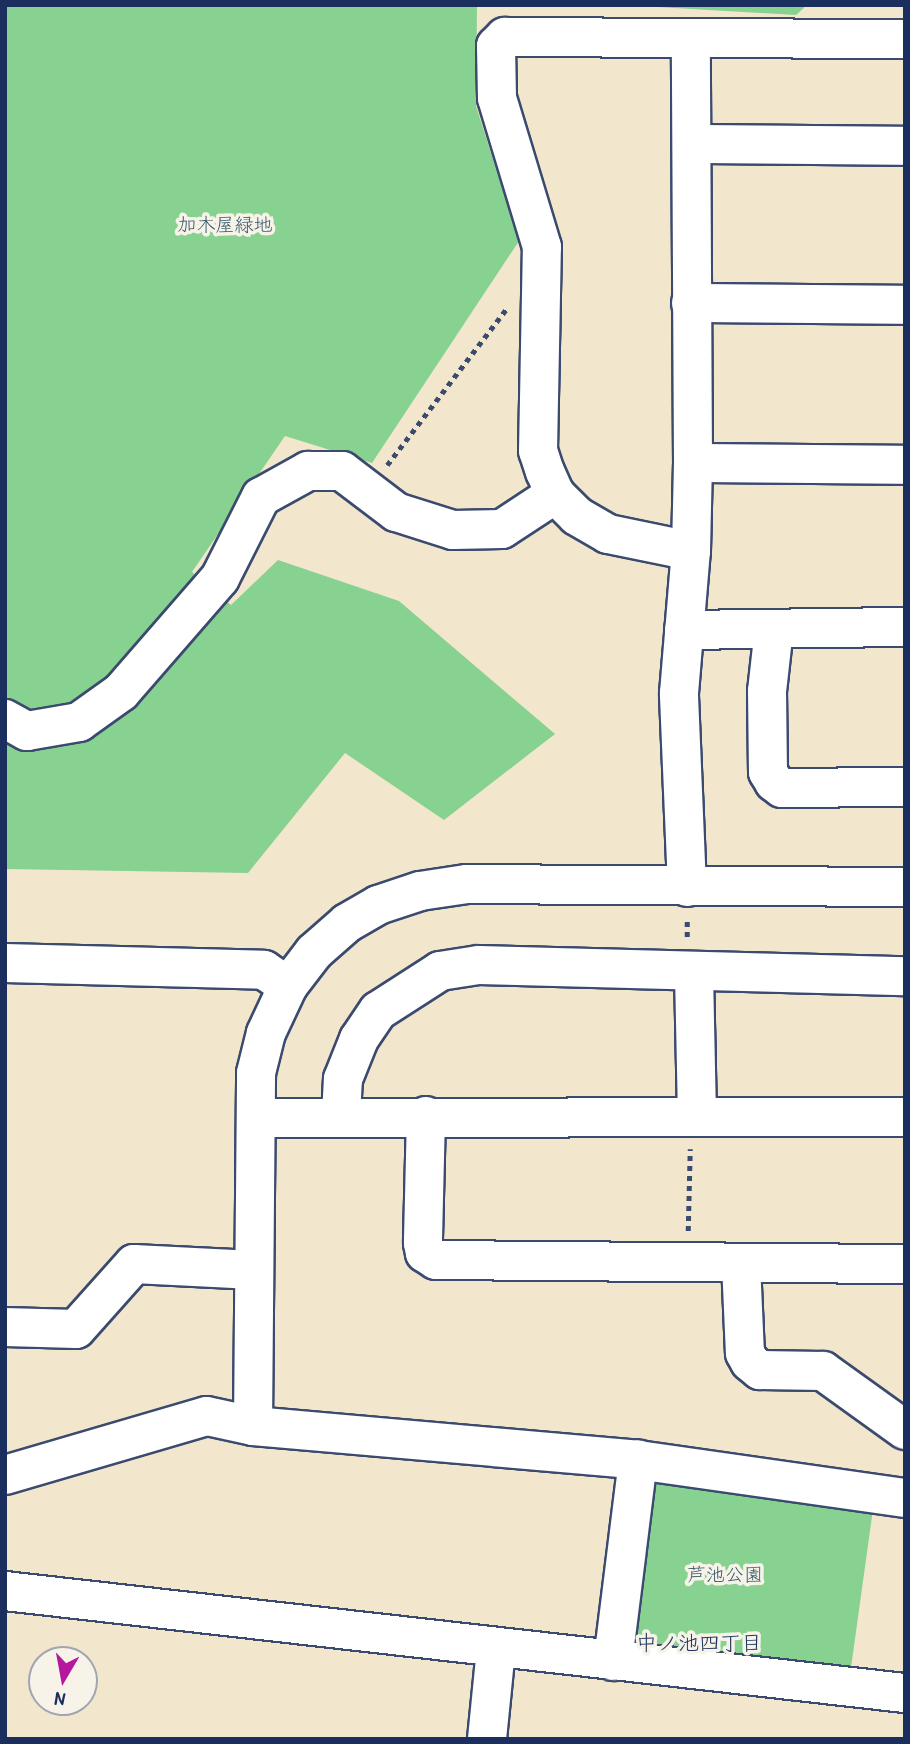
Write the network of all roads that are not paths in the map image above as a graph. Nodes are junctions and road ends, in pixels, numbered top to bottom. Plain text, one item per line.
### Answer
1 (691, 39) junction
2 (905, 39) edge
3 (693, 144) junction
4 (905, 146) edge
5 (691, 303) junction
6 (905, 305) edge
7 (693, 463) junction
8 (905, 465) edge
9 (555, 494) junction
10 (691, 551) junction
11 (905, 627) edge
12 (774, 629) junction
13 (684, 630) junction
14 (5, 719) edge
15 (905, 787) edge
16 (687, 887) junction
17 (905, 887) edge
18 (5, 963) edge
19 (690, 973) junction
20 (905, 976) edge
21 (288, 986) junction
22 (341, 1116) junction
23 (426, 1116) junction
24 (693, 1116) junction
25 (905, 1117) edge
26 (256, 1118) junction
27 (741, 1263) junction
28 (905, 1264) edge
29 (254, 1270) junction
30 (5, 1327) edge
31 (253, 1426) junction
32 (905, 1430) edge
33 (638, 1460) junction
34 (5, 1475) edge
35 (905, 1498) edge
36 (5, 1591) edge
37 (496, 1649) junction
38 (613, 1661) junction
39 (905, 1693) edge
40 (487, 1739) edge

1 - 2 street
1 - 3 street
1 - 9 street
3 - 4 street
3 - 5 street
5 - 6 street
5 - 7 street
7 - 8 street
7 - 10 street
9 - 10 street
9 - 14 street
10 - 13 street
11 - 12 street
12 - 13 street
12 - 15 street
13 - 16 street
16 - 17 street
16 - 21 street
18 - 21 street
19 - 20 street
19 - 22 street
19 - 24 street
21 - 26 street
22 - 23 street
22 - 26 street
23 - 24 street
23 - 27 street
24 - 25 street
26 - 29 street
27 - 28 street
27 - 32 street
29 - 30 street
29 - 31 street
31 - 33 street
31 - 34 street
33 - 35 street
33 - 38 street
36 - 37 street
37 - 38 street
37 - 40 street
38 - 39 street

